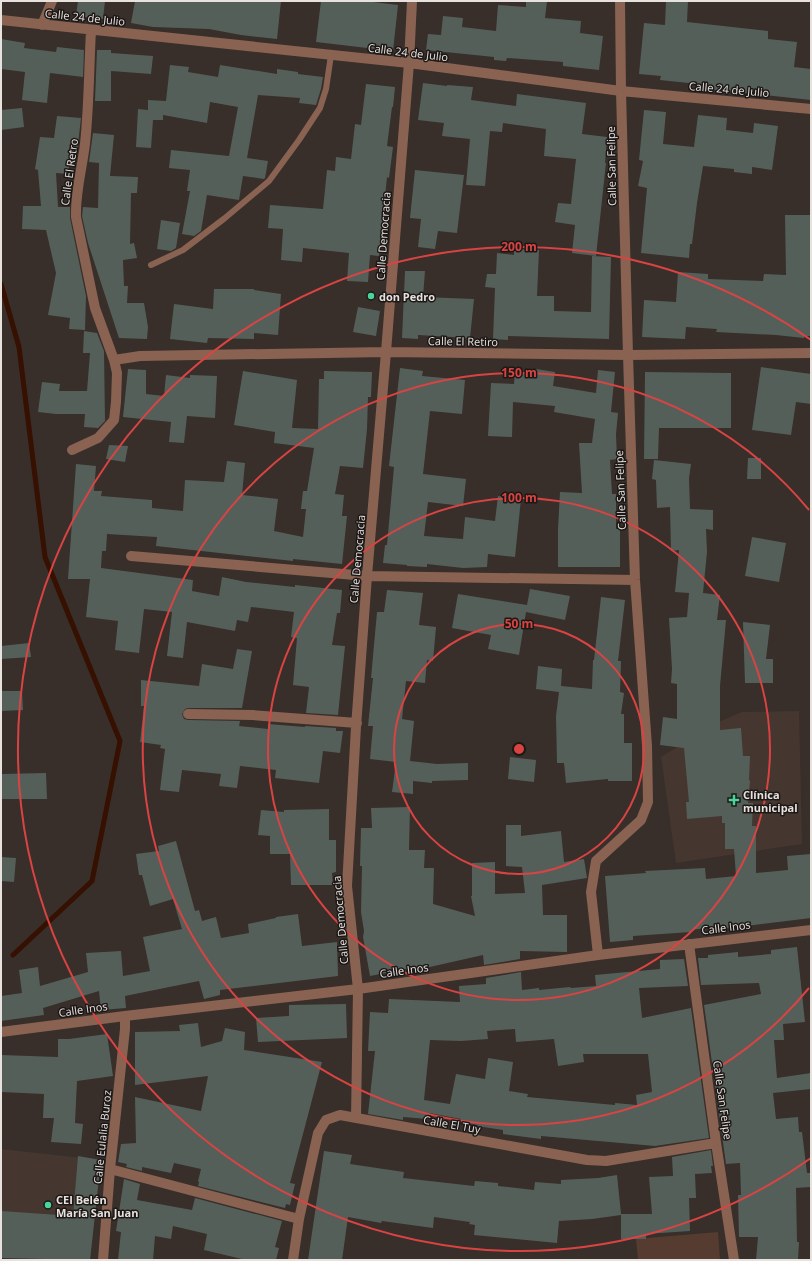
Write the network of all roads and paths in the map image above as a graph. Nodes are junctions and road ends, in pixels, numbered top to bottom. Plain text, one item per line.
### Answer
1 (52, 1) edge
2 (412, 1) edge
3 (620, 1) edge
4 (1, 20) edge
5 (42, 25) junction
6 (91, 30) junction
7 (331, 55) junction
8 (409, 63) junction
9 (621, 91) junction
10 (811, 109) edge
11 (151, 265) dead end
12 (386, 352) junction
13 (811, 353) edge
14 (628, 355) junction
15 (114, 360) junction
16 (72, 450) dead end
17 (131, 556) dead end
18 (367, 576) junction
19 (635, 580) junction
20 (188, 714) dead end
21 (357, 723) junction
22 (811, 930) edge
23 (689, 944) junction
24 (598, 955) junction
25 (358, 989) junction
26 (125, 1016) junction
27 (1, 1032) edge
28 (356, 1118) junction
29 (716, 1142) junction
30 (110, 1170) junction
31 (299, 1219) junction
32 (103, 1260) edge
33 (292, 1260) edge
34 (734, 1260) edge

1 - 5 street
2 - 8 street, Calle Democracia
3 - 9 street, Calle San Felipe
4 - 5 street, Calle 24 de Julio
5 - 6 street, Calle 24 de Julio
6 - 7 street, Calle 24 de Julio
6 - 15 street, Calle El Retro
7 - 8 street, Calle 24 de Julio
7 - 11 lane
8 - 9 street, Calle 24 de Julio
8 - 12 street, Calle Democracia
9 - 10 street, Calle 24 de Julio
9 - 14 street, Calle San Felipe
12 - 14 street, Calle El Retiro
12 - 15 street, Calle El Retiro
12 - 18 street, Calle Democracia
13 - 14 street, Calle El Retiro
14 - 19 street, Calle San Felipe
15 - 16 street, Calle El Retro
17 - 18 street
18 - 19 street
18 - 21 street, Calle Democracia
19 - 24 street, Calle San Felipe
20 - 21 street
21 - 25 street, Calle Democracia
22 - 23 street, Calle Inos
23 - 24 street, Calle Inos
23 - 29 street, Calle San Felipe
24 - 25 street, Calle Inos
25 - 26 street, Calle Inos
25 - 28 street, Calle Democracia
26 - 27 street, Calle Inos
26 - 30 street, Calle Eulalia Buroz
28 - 29 street, Calle El Tuy
28 - 31 street, Calle El Tuy
29 - 34 street, Calle San Felipe
30 - 31 street
30 - 32 street, Calle Eulalia Buroz
31 - 33 street, Calle El Tuy

